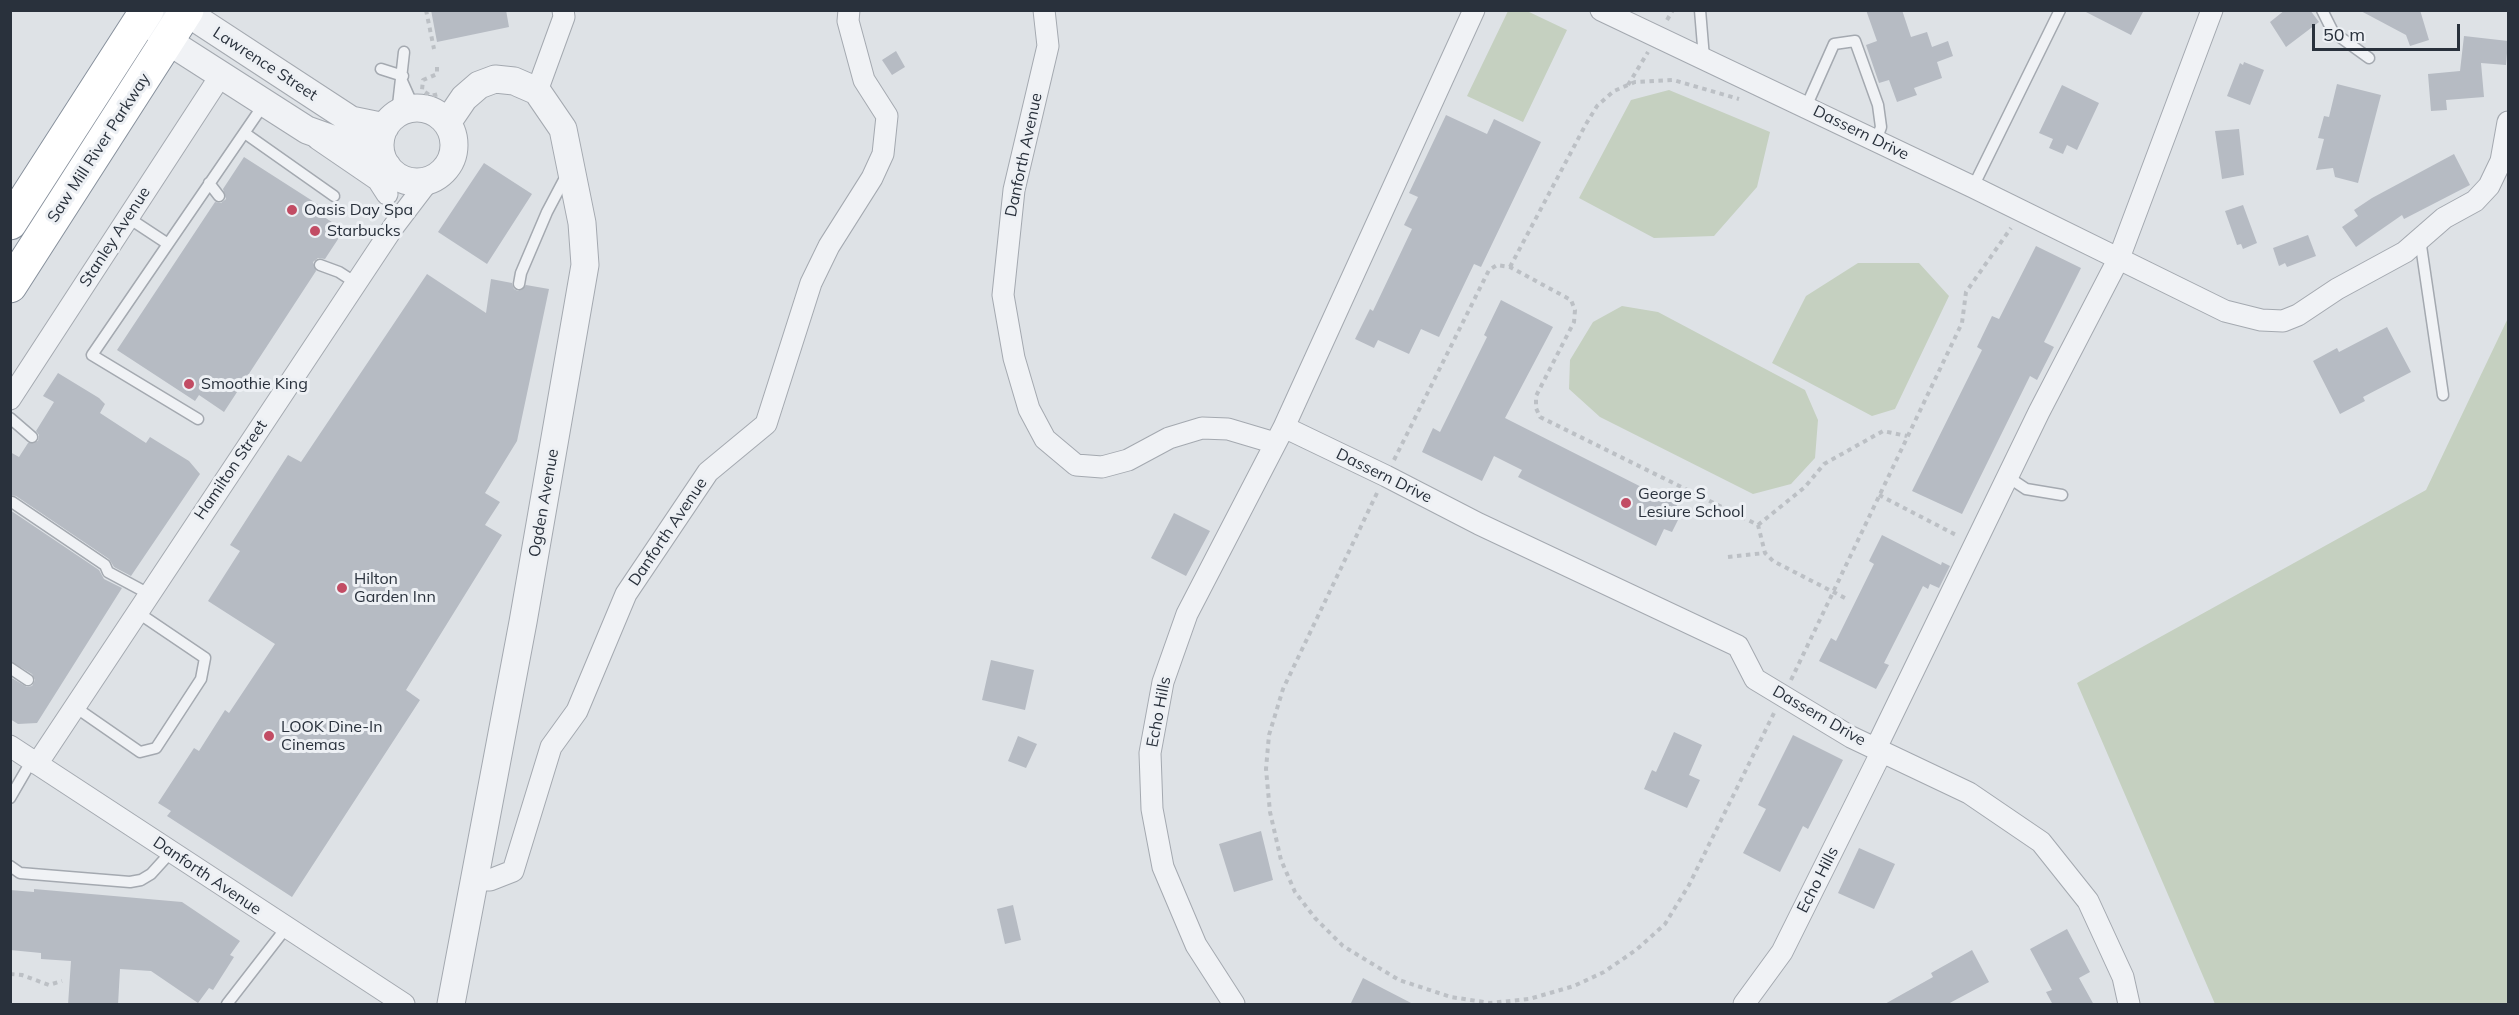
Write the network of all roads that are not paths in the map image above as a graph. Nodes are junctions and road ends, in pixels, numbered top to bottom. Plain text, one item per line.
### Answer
1 (563, 10) edge
2 (849, 10) edge
3 (1044, 10) edge
4 (1474, 10) edge
5 (1601, 10) edge
6 (1700, 10) edge
7 (2060, 10) edge
8 (2212, 10) edge
9 (2322, 10) edge
10 (186, 11) edge
11 (142, 12) edge
12 (168, 41) junction
13 (404, 52) dead end
14 (1704, 58) junction
15 (2369, 58) dead end
16 (381, 69) dead end
17 (221, 75) junction
18 (402, 78) junction
19 (537, 91) junction
20 (266, 102) junction
21 (1806, 107) junction
22 (399, 116) junction
23 (2508, 122) edge
24 (447, 123) junction
25 (246, 134) junction
26 (1876, 141) junction
27 (571, 167) junction
28 (389, 177) junction
29 (429, 180) junction
30 (209, 183) junction
31 (1973, 187) junction
32 (219, 196) dead end
33 (334, 196) dead end
34 (127, 217) junction
35 (10, 223) edge
36 (2420, 239) junction
37 (384, 242) junction
38 (168, 244) junction
39 (2119, 258) junction
40 (320, 265) dead end
41 (356, 283) junction
42 (519, 284) dead end
43 (10, 286) edge
44 (2443, 395) dead end
45 (10, 399) edge
46 (10, 418) edge
47 (198, 419) dead end
48 (1279, 435) junction
49 (32, 437) dead end
50 (2008, 477) junction
51 (2062, 495) dead end
52 (12, 502) dead end
53 (149, 594) junction
54 (137, 612) junction
55 (10, 668) edge
56 (28, 680) dead end
57 (75, 707) junction
58 (10, 746) edge
59 (1879, 750) junction
60 (35, 762) junction
61 (10, 798) edge
62 (171, 852) junction
63 (12, 869) edge
64 (476, 880) junction
65 (286, 928) junction
66 (227, 1005) edge
67 (404, 1005) edge
68 (450, 1005) edge
69 (1234, 1005) edge
70 (1744, 1005) edge
71 (2129, 1005) edge

1 - 19 street
2 - 64 street, Danforth Avenue
3 - 48 street, Danforth Avenue
4 - 48 street
5 - 14 street, Dassern Drive
6 - 14 lane
7 - 31 lane
8 - 39 street, Dassern Drive
9 - 15 lane
10 - 11 street
10 - 12 highway, Saw Mill River Parkway
10 - 22 street, Lawrence Street
11 - 12 street, Lawrence Street
11 - 35 highway, Saw Mill River Parkway
12 - 17 street, Lawrence Street
12 - 43 highway, Saw Mill River Parkway
13 - 18 lane
14 - 21 street, Dassern Drive
16 - 18 lane
17 - 20 street, Lawrence Street
17 - 34 street, Stanley Avenue
18 - 22 lane
18 - 22 lane
19 - 24 street
19 - 27 street, Ogden Avenue
20 - 25 lane
20 - 28 street, Lawrence Street
21 - 26 street, Dassern Drive
21 - 26 lane
22 - 24 street
22 - 28 street
23 - 36 street
24 - 29 street
25 - 30 lane
25 - 33 lane
26 - 31 street, Dassern Drive
27 - 42 lane
27 - 64 street, Ogden Avenue
28 - 29 street
28 - 37 street
29 - 37 street, Hamilton Street
30 - 32 lane
30 - 38 lane
31 - 39 street, Dassern Drive
34 - 38 lane
34 - 45 street, Stanley Avenue
36 - 39 street
36 - 44 lane
37 - 41 street, Hamilton Street
38 - 47 lane
39 - 50 street, Dassern Drive
40 - 41 lane
41 - 53 street, Hamilton Street
46 - 49 lane
48 - 59 street, Dassern Drive
48 - 69 street, Echo Hills
50 - 51 lane
50 - 59 street, Dassern Drive
52 - 53 lane
53 - 54 street, Hamilton Street
54 - 57 street, Hamilton Street
54 - 57 lane
55 - 56 lane
57 - 60 street, Hamilton Street
58 - 60 street, Danforth Avenue
59 - 70 street, Echo Hills
59 - 71 street, Dassern Drive
60 - 61 lane
60 - 62 street, Danforth Avenue
62 - 63 lane
62 - 65 street, Danforth Avenue
64 - 68 street, Ogden Avenue
65 - 66 lane
65 - 67 street, Danforth Avenue

